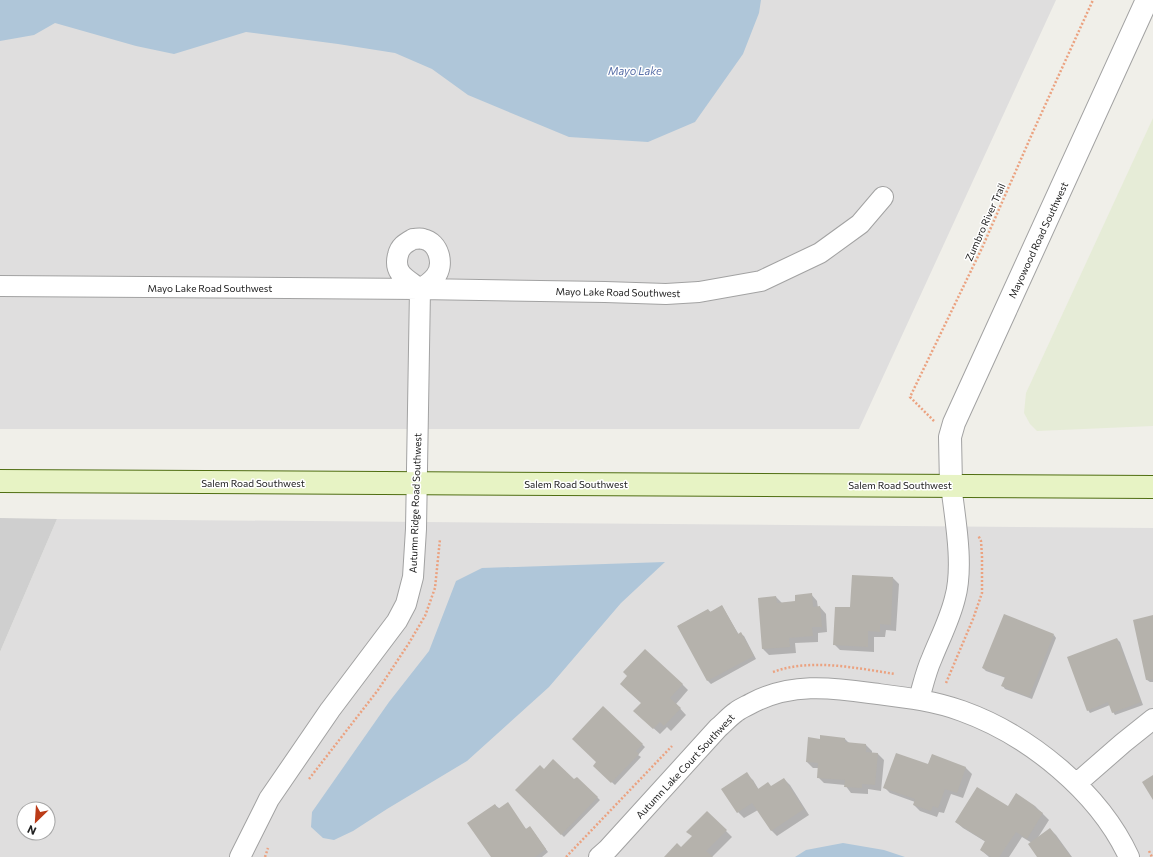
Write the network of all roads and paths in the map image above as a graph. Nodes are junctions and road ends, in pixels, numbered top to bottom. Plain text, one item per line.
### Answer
1 (1093, 0) edge
2 (1148, 0) edge
3 (883, 197) dead end
4 (0, 286) edge
5 (420, 289) junction
6 (950, 437) junction
7 (0, 481) edge
8 (417, 483) junction
9 (952, 485) junction
10 (1153, 487) edge
11 (919, 699) junction
12 (1153, 719) edge
13 (1076, 784) junction
14 (240, 857) edge
15 (599, 857) edge
16 (1129, 857) edge

1 - 6 path, Zumbro River Trail
2 - 6 street, Mayowood Road Southwest
3 - 5 street, Mayo Lake Road Southwest
4 - 5 street, Mayo Lake Road Southwest
5 - 8 street, Autumn Ridge Road Southwest
6 - 9 street, Mayowood Road Southwest
7 - 8 main road, Salem Road Southwest
8 - 9 main road, Salem Road Southwest
8 - 14 street, Autumn Ridge Road Southwest
9 - 10 main road, Salem Road Southwest
9 - 11 street
11 - 13 street, Autumn Lake Court Southwest
11 - 15 street, Autumn Lake Court Southwest
12 - 13 street
13 - 16 street, Autumn Lake Court Southwest

